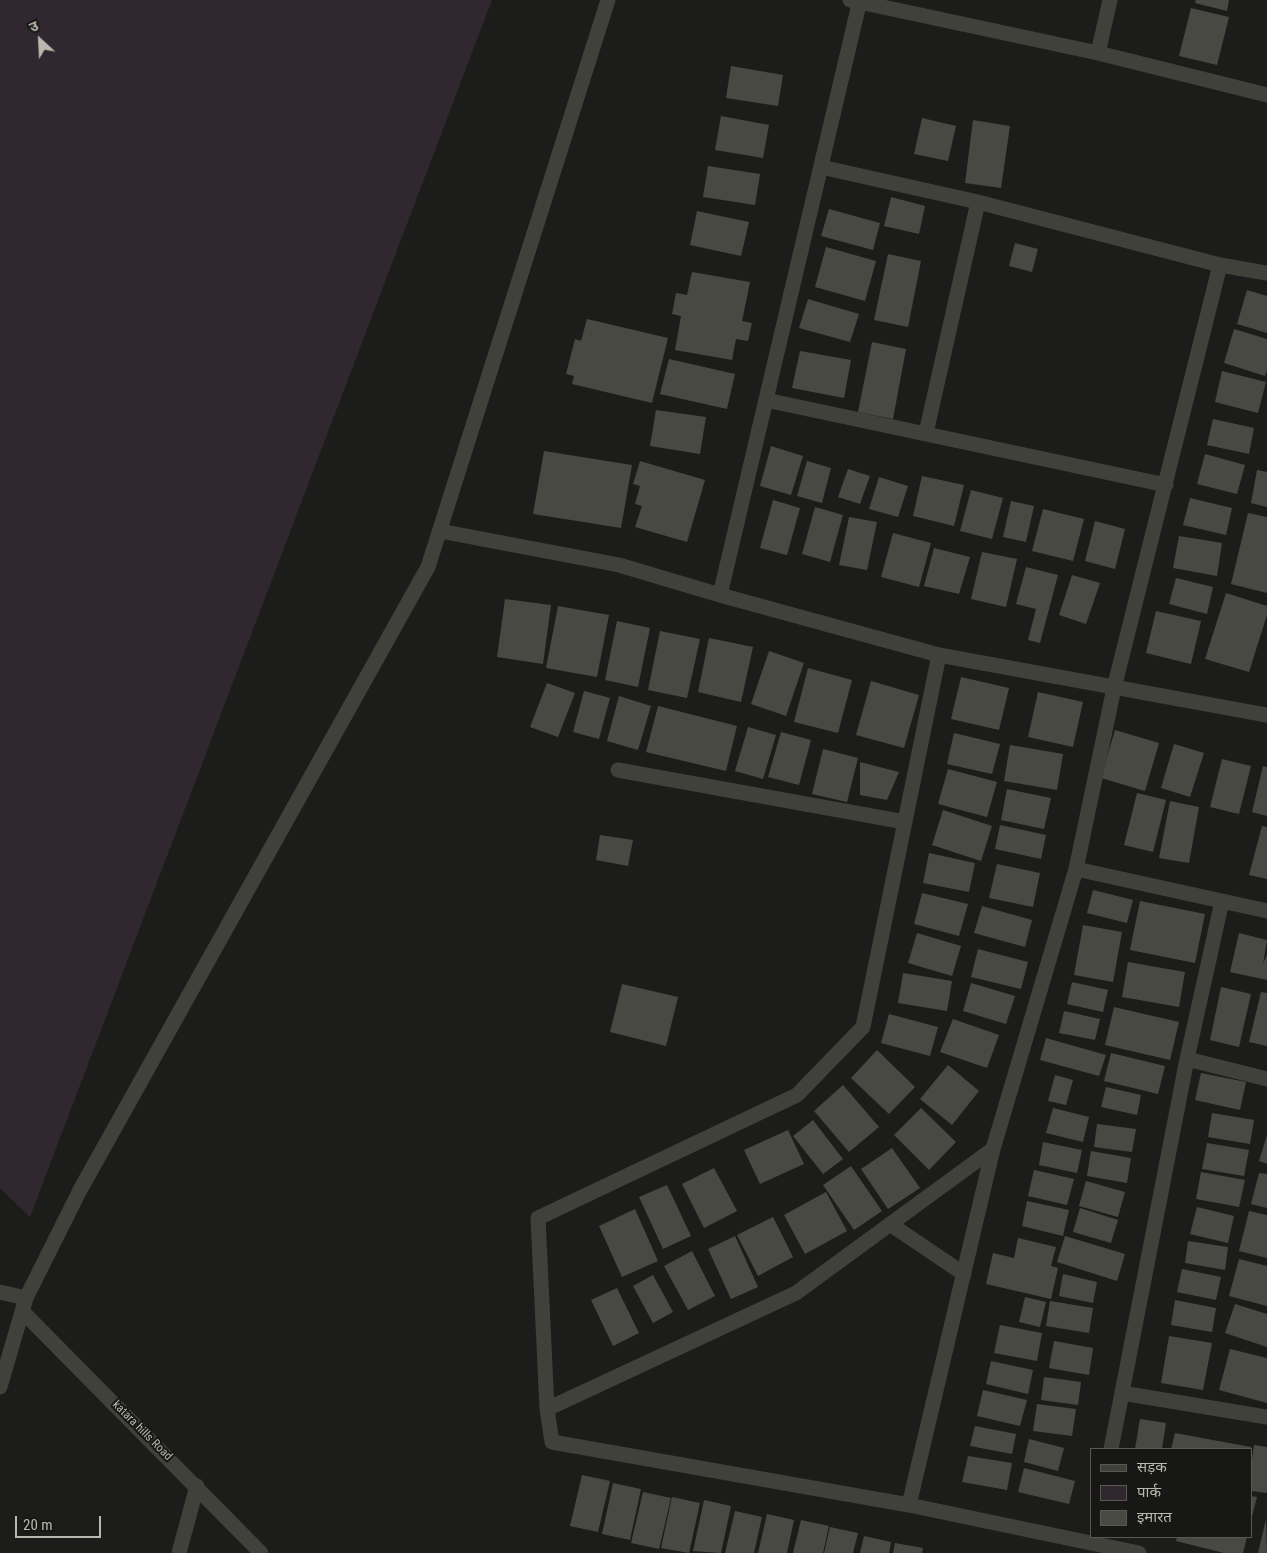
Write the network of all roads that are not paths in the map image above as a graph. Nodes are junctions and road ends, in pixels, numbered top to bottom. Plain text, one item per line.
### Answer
1 (608, 0) edge
2 (1110, 0) edge
3 (856, 1) edge
4 (1098, 53) junction
5 (1267, 95) edge
6 (821, 167) junction
7 (978, 202) junction
8 (1220, 265) junction
9 (1267, 273) edge
10 (766, 400) junction
11 (926, 434) junction
12 (1166, 485) junction
13 (440, 531) junction
14 (720, 595) junction
15 (939, 655) junction
16 (1114, 688) junction
17 (1267, 715) edge
18 (618, 770) dead end
19 (905, 822) junction
20 (1076, 869) junction
21 (1222, 901) junction
22 (1267, 911) edge
23 (1187, 1059) junction
24 (1267, 1079) edge
25 (993, 1149) junction
26 (890, 1224) junction
27 (964, 1274) junction
28 (0, 1292) edge
29 (24, 1304) junction
30 (0, 1387) edge
31 (1122, 1393) junction
32 (547, 1408) junction
33 (1267, 1417) edge
34 (1111, 1448) edge
35 (197, 1486) junction
36 (909, 1506) junction
37 (1094, 1540) edge
38 (179, 1553) edge
39 (261, 1553) edge
40 (1139, 1553) edge

1 - 13 street
2 - 4 street
3 - 4 street
3 - 6 street
4 - 5 street
6 - 7 street
6 - 10 street
7 - 8 street
7 - 11 street
8 - 9 street
8 - 12 street
10 - 11 street
10 - 14 street
11 - 12 street
12 - 16 street
13 - 14 street
13 - 29 street
14 - 15 street
15 - 16 street
15 - 19 street
16 - 17 street
16 - 20 street
18 - 19 street
19 - 32 street
20 - 21 street
20 - 25 street
21 - 22 street
21 - 23 street
23 - 24 street
23 - 31 street
25 - 26 street
25 - 27 street
26 - 27 street
26 - 32 street
27 - 36 street
28 - 29 street
29 - 30 street
29 - 35 street, katara hills Road
31 - 33 street
31 - 34 street
32 - 36 street
35 - 38 street
35 - 39 street, katara hills Road
36 - 37 street
37 - 40 street

